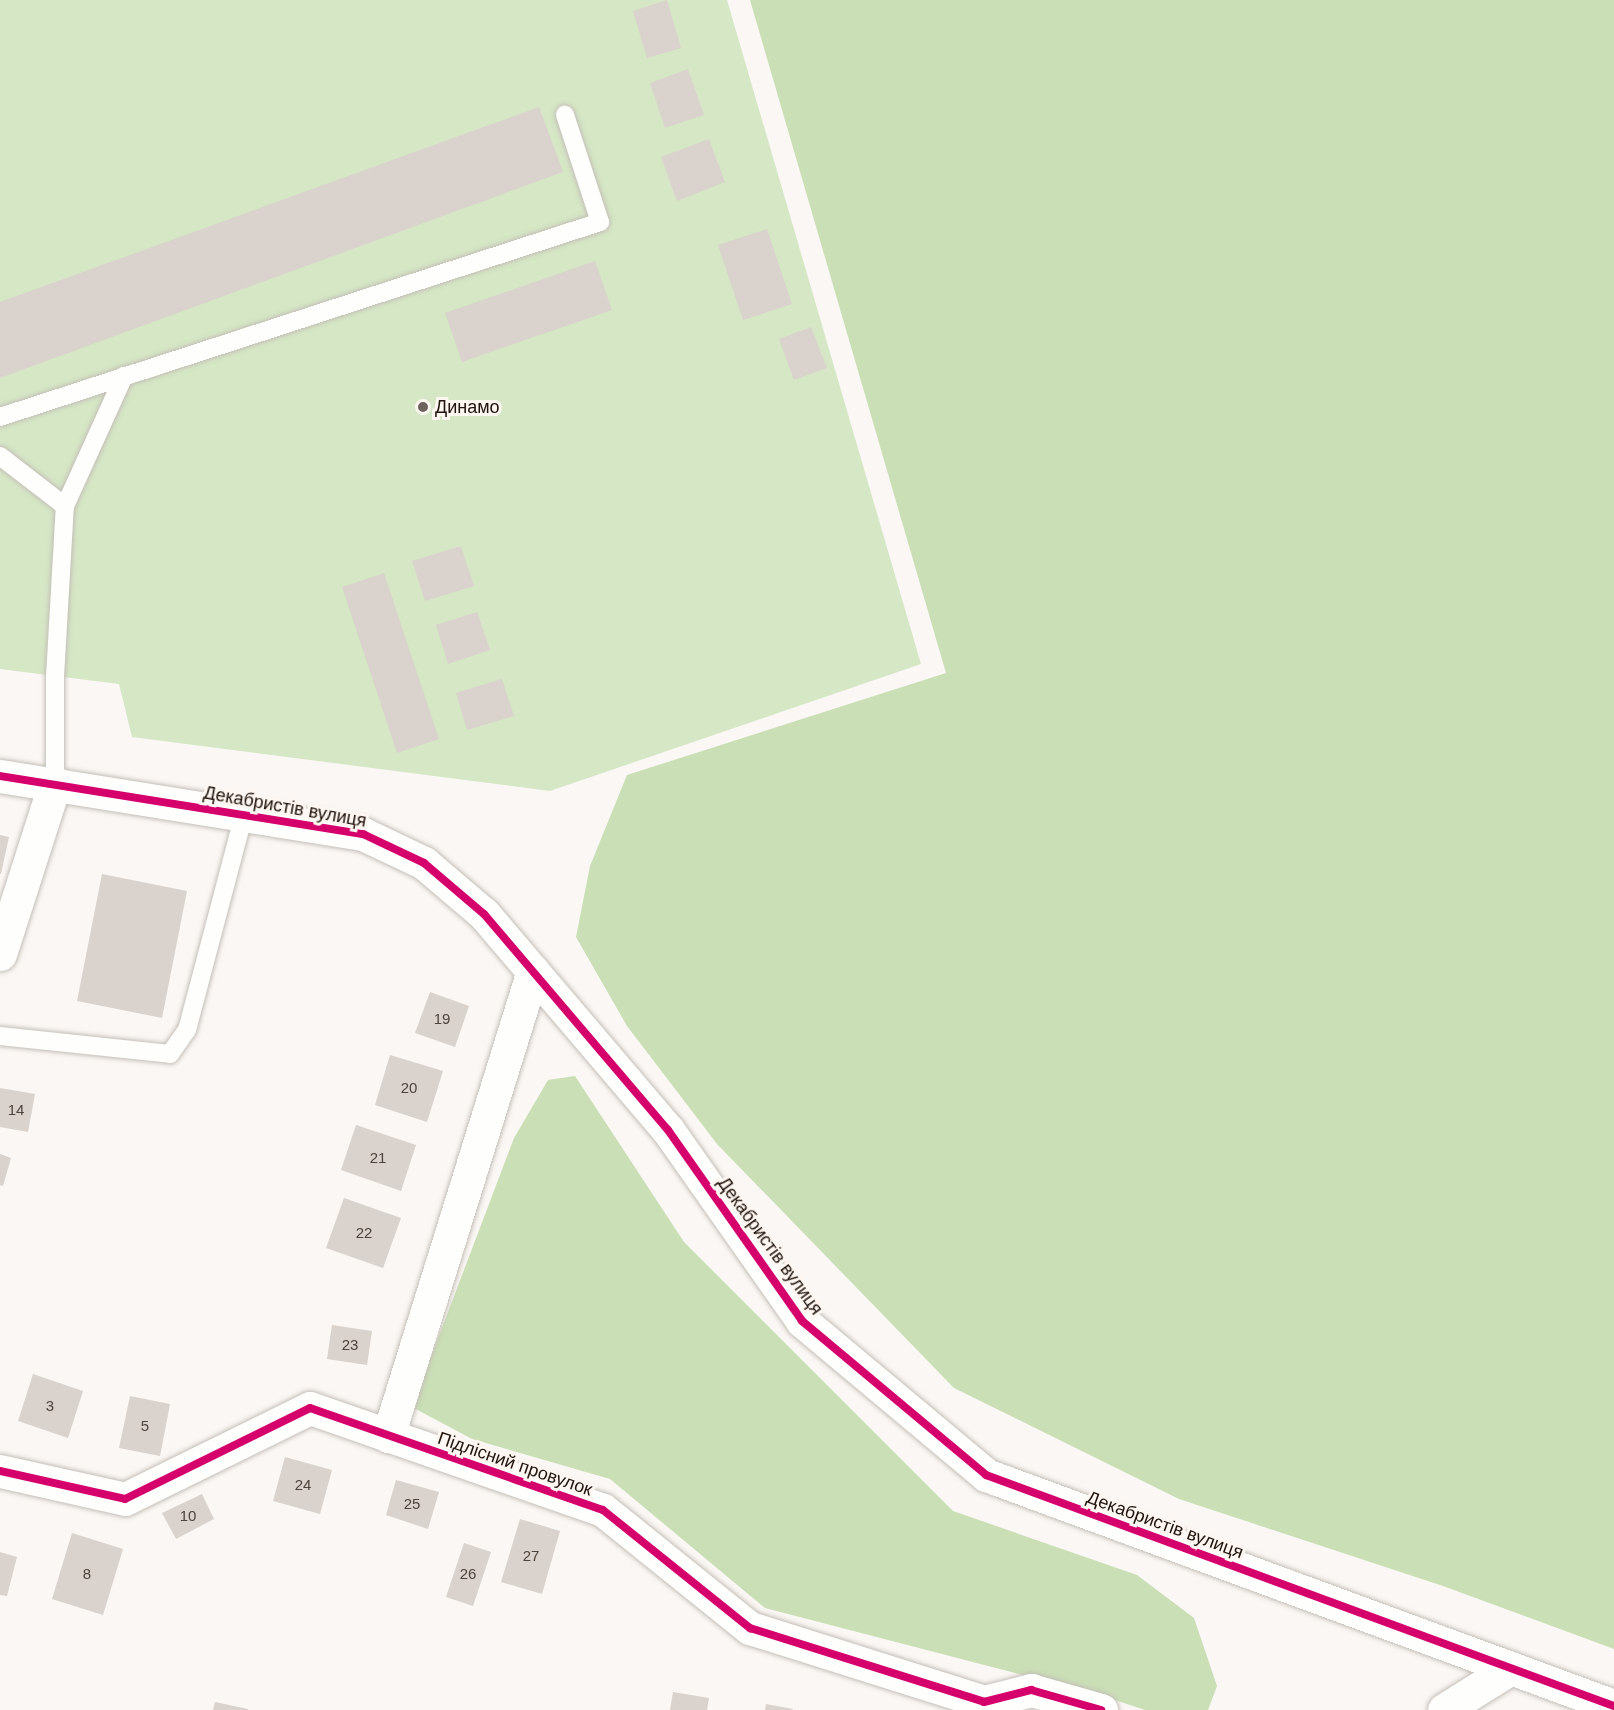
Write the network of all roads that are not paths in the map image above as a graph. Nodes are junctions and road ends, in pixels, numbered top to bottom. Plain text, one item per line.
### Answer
1 (565, 116) dead end
2 (124, 376) junction
3 (0, 417) edge
4 (0, 456) edge
5 (65, 506) junction
6 (0, 776) edge
7 (55, 783) junction
8 (244, 814) junction
9 (0, 954) edge
10 (533, 971) junction
11 (0, 1036) edge
12 (388, 1436) junction
13 (0, 1471) edge
14 (1511, 1668) junction
15 (1614, 1706) edge
16 (1101, 1710) edge
17 (1444, 1710) edge

1 - 2 lane
2 - 3 lane
2 - 5 lane
4 - 5 lane
5 - 7 lane
6 - 7 street, Декабристів вулиця
7 - 8 street, Декабристів вулиця
7 - 9 street
8 - 10 street, Декабристів вулиця
8 - 11 lane
10 - 12 street
10 - 14 street, Декабристів вулиця
12 - 13 street, Підлісний провулок
12 - 16 street, Підлісний провулок
14 - 15 street, Декабристів вулиця
14 - 17 street

